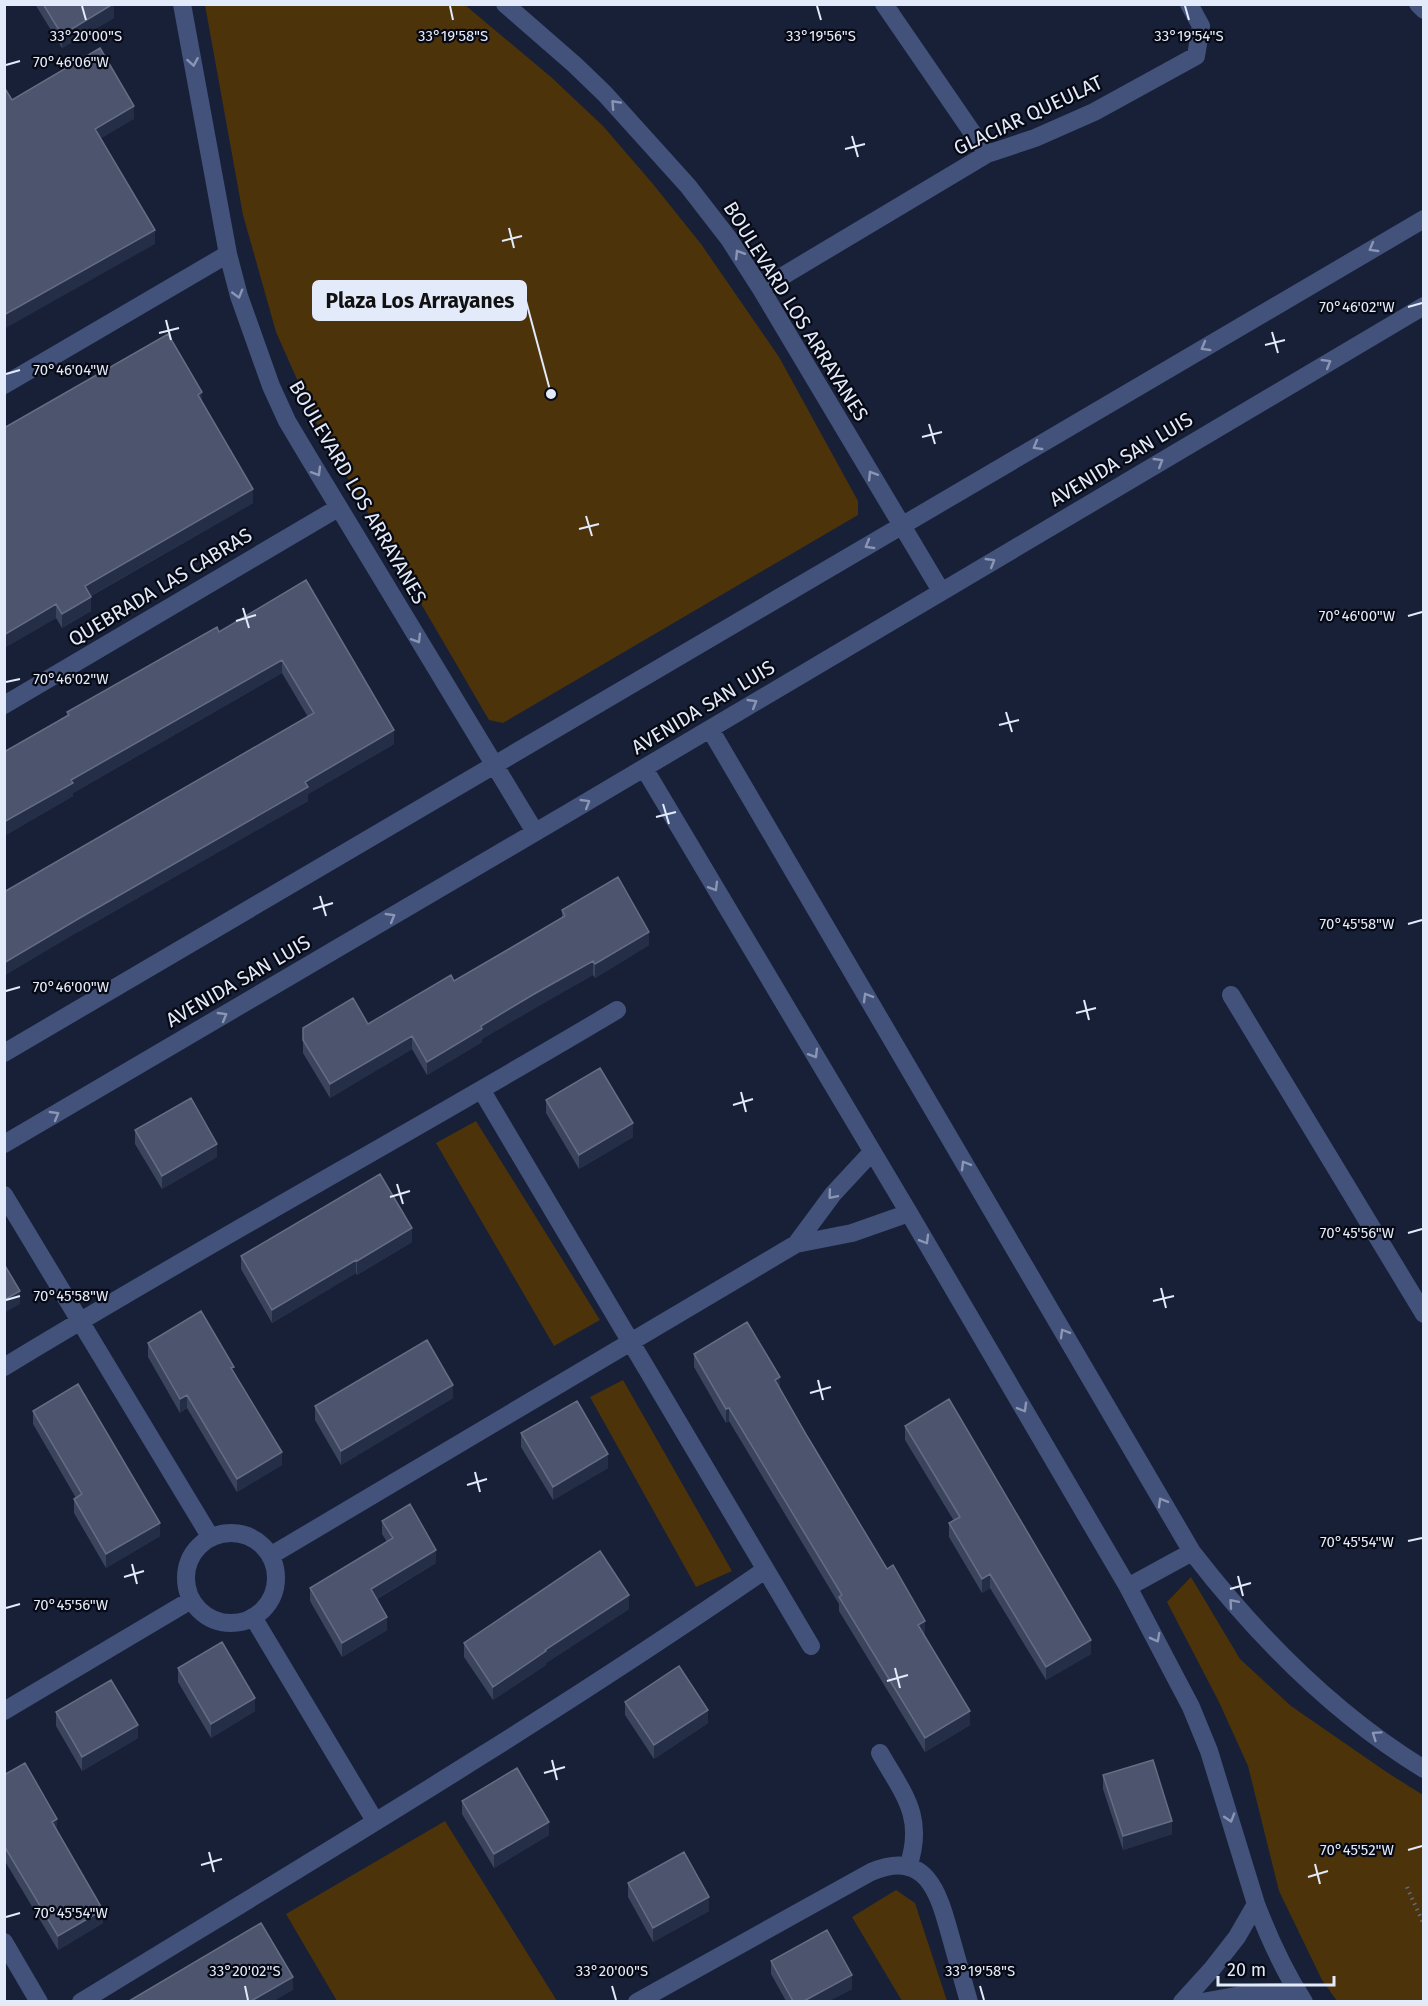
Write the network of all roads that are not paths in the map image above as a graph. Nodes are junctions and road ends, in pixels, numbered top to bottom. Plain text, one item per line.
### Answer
1 (182, 4) edge
2 (505, 4) edge
3 (884, 4) edge
4 (1189, 4) edge
5 (1418, 4) edge
6 (1424, 10) edge
7 (987, 154) junction
8 (1424, 219) edge
9 (228, 254) junction
10 (761, 289) junction
11 (1424, 306) edge
12 (4, 385) edge
13 (338, 508) junction
14 (902, 525) junction
15 (941, 591) junction
16 (4, 705) edge
17 (710, 729) junction
18 (494, 766) junction
19 (644, 768) junction
20 (535, 832) junction
21 (1231, 995) dead end
22 (617, 1010) dead end
23 (4, 1053) edge
24 (482, 1091) junction
25 (4, 1144) edge
26 (872, 1152) junction
27 (4, 1195) edge
28 (909, 1213) junction
29 (796, 1244) junction
30 (1424, 1314) edge
31 (80, 1320) junction
32 (631, 1342) junction
33 (4, 1367) edge
34 (211, 1538) junction
35 (1192, 1552) junction
36 (270, 1556) junction
37 (765, 1570) junction
38 (1128, 1587) junction
39 (191, 1600) junction
40 (253, 1617) junction
41 (811, 1646) dead end
42 (4, 1711) edge
43 (880, 1753) dead end
44 (1424, 1769) edge
45 (375, 1821) junction
46 (908, 1867) junction
47 (1256, 1904) junction
48 (4, 1942) edge
49 (1300, 1996) edge
50 (39, 2001) edge
51 (81, 2001) edge
52 (637, 2001) edge
53 (969, 2001) edge
54 (1182, 2001) edge
55 (1202, 2001) edge

1 -> 9 street, BOULEVARD LOS ARRAYANES
10 -> 2 street, BOULEVARD LOS ARRAYANES
3 - 7 street
4 - 7 street, GLACIAR QUEULAT
5 - 6 street
7 - 10 street, GLACIAR QUEULAT
8 -> 14 street
9 - 12 street
9 -> 13 street, BOULEVARD LOS ARRAYANES
14 -> 10 street, BOULEVARD LOS ARRAYANES
15 -> 11 street, AVENIDA SAN LUIS
13 - 16 street, QUEBRADA LAS CABRAS
13 -> 18 street, BOULEVARD LOS ARRAYANES
14 - 15 street, BOULEVARD LOS ARRAYANES
14 -> 18 street
17 -> 15 street, AVENIDA SAN LUIS
17 - 19 street, AVENIDA SAN LUIS
35 -> 17 street
18 - 20 street, BOULEVARD LOS ARRAYANES
18 - 23 street
20 -> 19 street, AVENIDA SAN LUIS
19 -> 26 street
25 -> 20 street, AVENIDA SAN LUIS
21 - 30 street
22 - 24 street
24 - 31 street
24 - 32 street
26 - 28 street
26 -> 29 street
27 - 31 street
28 - 29 street
28 -> 38 street
29 - 32 street
31 - 33 street
31 - 34 street
32 - 36 street
32 - 37 street
34 - 36 street
34 - 39 street
35 - 38 street
44 -> 35 street
36 - 40 street
37 - 41 street
37 - 45 street
38 -> 47 street
39 - 40 street
39 - 42 street
40 - 45 street
43 - 46 street
45 - 51 street
46 - 52 street
46 - 53 street
47 - 49 street
47 - 54 street
48 - 50 street
49 - 55 street

